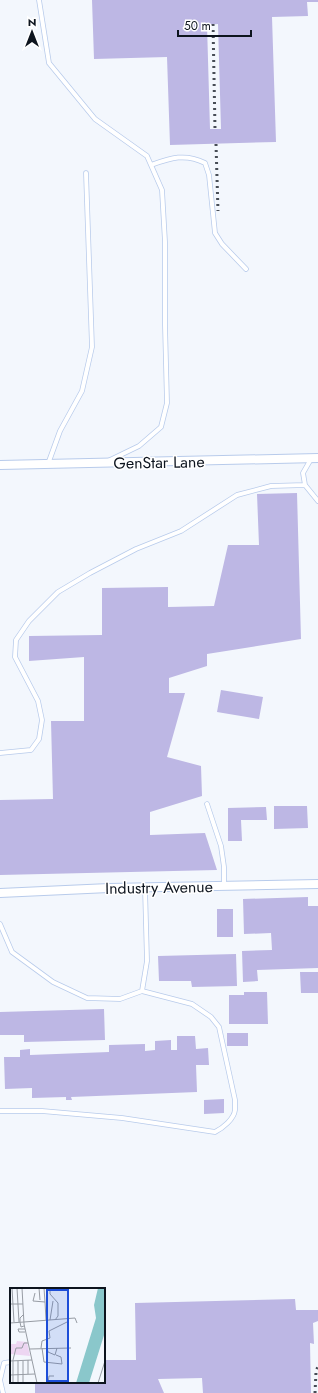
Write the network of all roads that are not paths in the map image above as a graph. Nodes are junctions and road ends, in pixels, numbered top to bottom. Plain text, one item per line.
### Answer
1 (39, 0) edge
2 (151, 165) junction
3 (86, 173) dead end
4 (246, 269) dead end
5 (315, 459) edge
6 (102, 463) junction
7 (48, 464) junction
8 (0, 465) edge
9 (305, 485) junction
10 (318, 502) edge
11 (0, 753) edge
12 (207, 804) dead end
13 (318, 884) edge
14 (224, 886) junction
15 (145, 888) junction
16 (0, 893) edge
17 (0, 924) edge
18 (142, 991) junction
19 (0, 1111) edge
20 (10, 1362) edge
21 (3, 1393) edge

1 - 2 lane
2 - 4 lane
2 - 6 lane
3 - 7 lane
5 - 6 street, GenStar Lane
5 - 9 lane
6 - 7 street, GenStar Lane
7 - 8 street, GenStar Lane
9 - 10 lane
9 - 11 lane
12 - 14 lane
13 - 14 street, Industry Avenue
14 - 15 street, Industry Avenue
15 - 16 street, Industry Avenue
15 - 18 lane
17 - 18 lane
18 - 19 lane
20 - 21 lane

